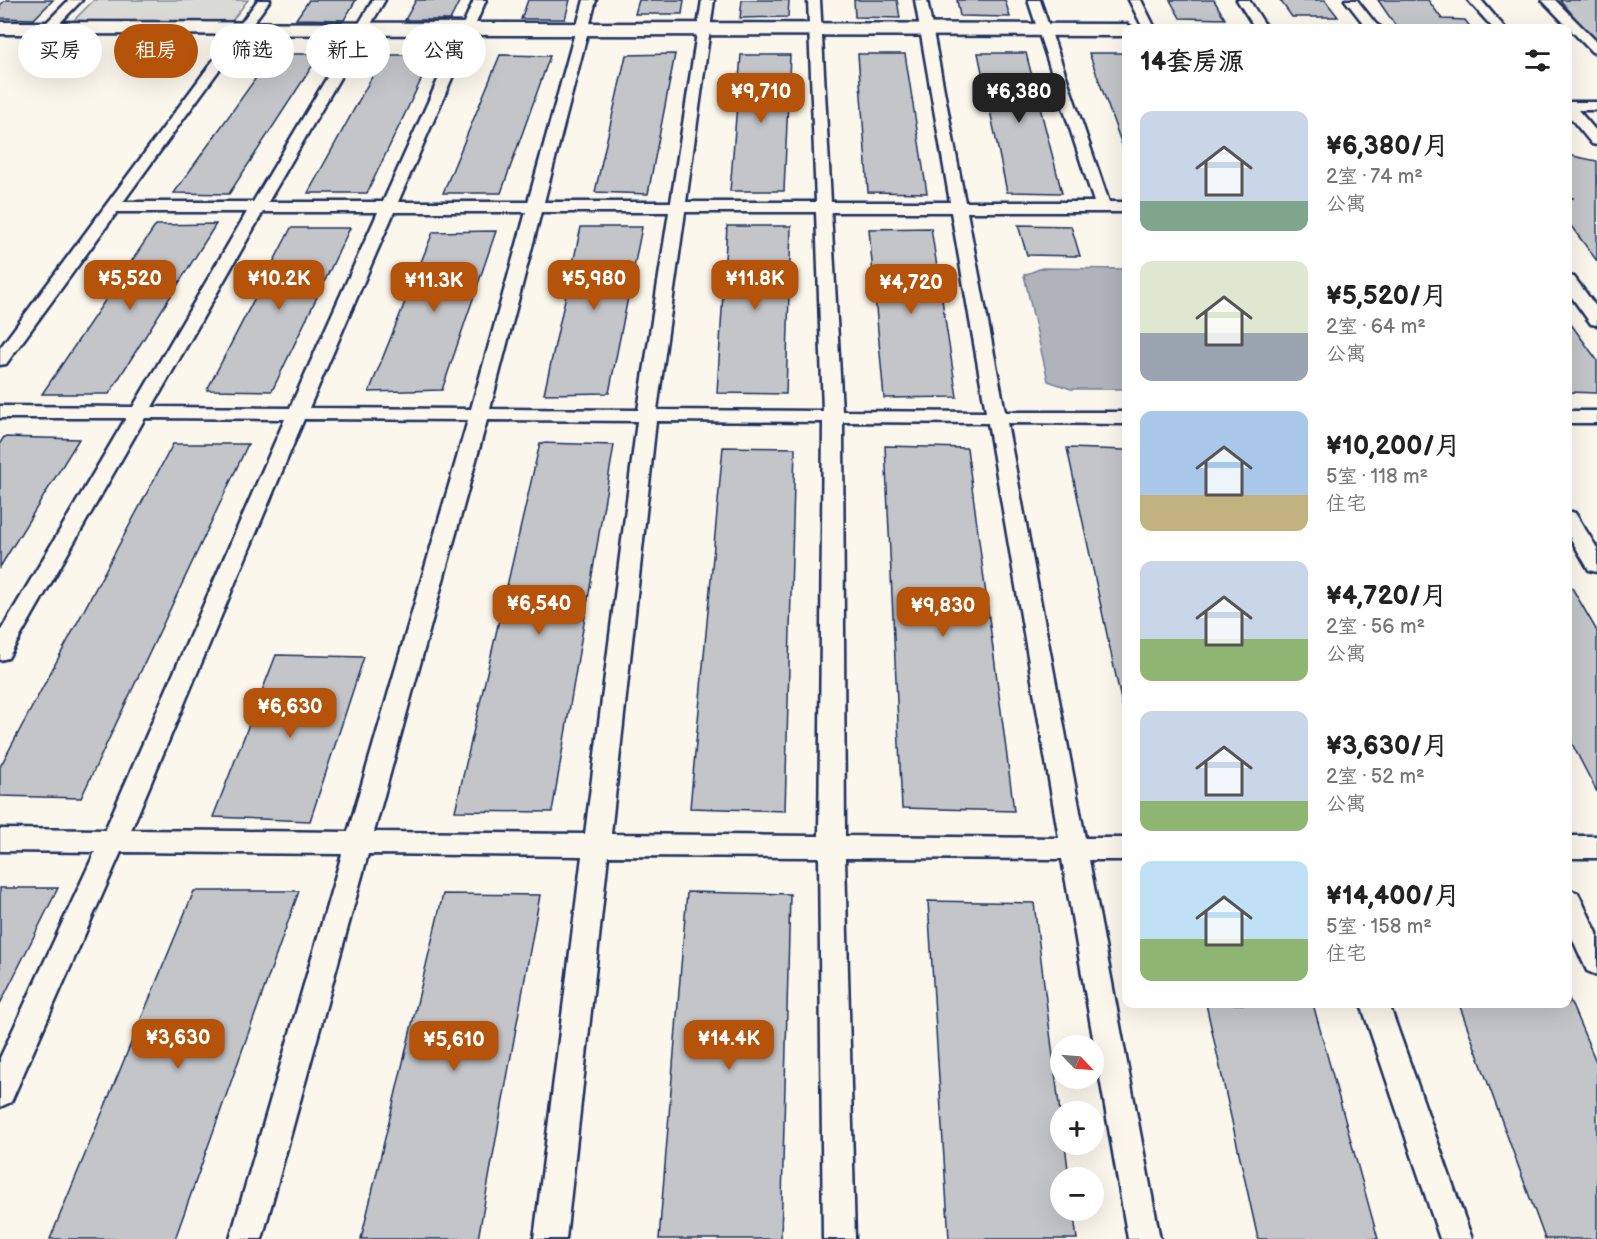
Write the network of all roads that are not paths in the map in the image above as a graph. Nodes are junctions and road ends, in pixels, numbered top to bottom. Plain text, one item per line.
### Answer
1 (76, 0) edge
2 (264, 0) edge
3 (379, 0) edge
4 (480, 0) edge
5 (590, 0) edge
6 (708, 0) edge
7 (814, 0) edge
8 (921, 0) edge
9 (1034, 0) edge
10 (1135, 0) edge
11 (1243, 0) edge
12 (1351, 0) edge
13 (1474, 0) edge
14 (1548, 0) edge
15 (51, 24) edge
16 (246, 24) edge
17 (365, 24) edge
18 (469, 24) edge
19 (1147, 24) edge
20 (1258, 24) edge
21 (1370, 24) edge
22 (1495, 24) edge
23 (1572, 24) edge
24 (1572, 24) edge
25 (0, 28) edge
26 (18, 28) edge
27 (102, 29) edge
28 (705, 29) junction
29 (816, 29) junction
30 (927, 29) junction
31 (1044, 29) junction
32 (210, 30) edge
33 (486, 30) edge
34 (581, 30) junction
35 (1122, 30) edge
36 (1597, 50) edge
37 (210, 74) edge
38 (333, 78) edge
39 (445, 78) edge
40 (1572, 106) edge
41 (1597, 106) edge
42 (1572, 111) edge
43 (1597, 141) edge
44 (112, 207) junction
45 (256, 207) junction
46 (1103, 207) junction
47 (1122, 207) edge
48 (387, 208) junction
49 (536, 208) junction
50 (679, 208) junction
51 (822, 209) junction
52 (960, 209) junction
53 (1572, 286) edge
54 (1597, 320) edge
55 (0, 360) edge
56 (0, 412) edge
57 (141, 413) junction
58 (296, 414) junction
59 (479, 415) junction
60 (647, 416) junction
61 (833, 417) junction
62 (998, 417) junction
63 (1572, 417) edge
64 (1597, 417) edge
65 (1122, 418) edge
66 (1572, 524) edge
67 (1597, 565) edge
68 (0, 652) edge
69 (0, 840) edge
70 (113, 841) junction
71 (357, 843) junction
72 (598, 844) junction
73 (832, 846) junction
74 (1572, 847) edge
75 (1597, 847) edge
76 (1074, 848) junction
77 (1122, 849) edge
78 (1572, 909) edge
79 (1597, 962) edge
80 (1376, 1008) edge
81 (0, 1092) edge
82 (246, 1239) edge
83 (550, 1239) edge
84 (839, 1239) edge
85 (1144, 1239) edge
86 (1456, 1239) edge

1 - 15 lane
2 - 16 lane
3 - 17 lane
4 - 18 lane
5 - 34 lane
6 - 28 lane
7 - 29 lane
8 - 30 lane
9 - 31 lane
10 - 19 lane
11 - 20 lane
12 - 21 lane
13 - 22 lane
14 - 23 lane
24 - 36 lane
25 - 26 street
27 - 32 street
28 - 29 street
28 - 34 street
28 - 50 lane
29 - 30 street
29 - 51 lane
30 - 31 street
30 - 52 lane
31 - 35 street
31 - 46 lane
33 - 34 street
34 - 49 lane
37 - 44 lane
38 - 45 lane
39 - 48 lane
40 - 41 lane
42 - 43 lane
44 - 45 lane
44 - 55 lane
45 - 48 lane
45 - 57 lane
46 - 47 lane
46 - 52 lane
48 - 49 lane
48 - 58 lane
49 - 50 lane
49 - 59 lane
50 - 51 lane
50 - 60 lane
51 - 52 lane
51 - 61 lane
52 - 62 lane
53 - 54 lane
56 - 57 lane
57 - 58 lane
57 - 68 lane
58 - 59 lane
58 - 70 lane
59 - 60 lane
59 - 71 lane
60 - 61 lane
60 - 72 lane
61 - 62 lane
61 - 73 lane
62 - 65 lane
62 - 76 lane
63 - 64 lane
66 - 67 lane
69 - 70 lane
70 - 71 lane
70 - 81 lane
71 - 72 lane
71 - 82 lane
72 - 73 lane
72 - 83 lane
73 - 76 lane
73 - 84 lane
74 - 75 lane
76 - 77 lane
76 - 85 lane
78 - 79 lane
80 - 86 lane

